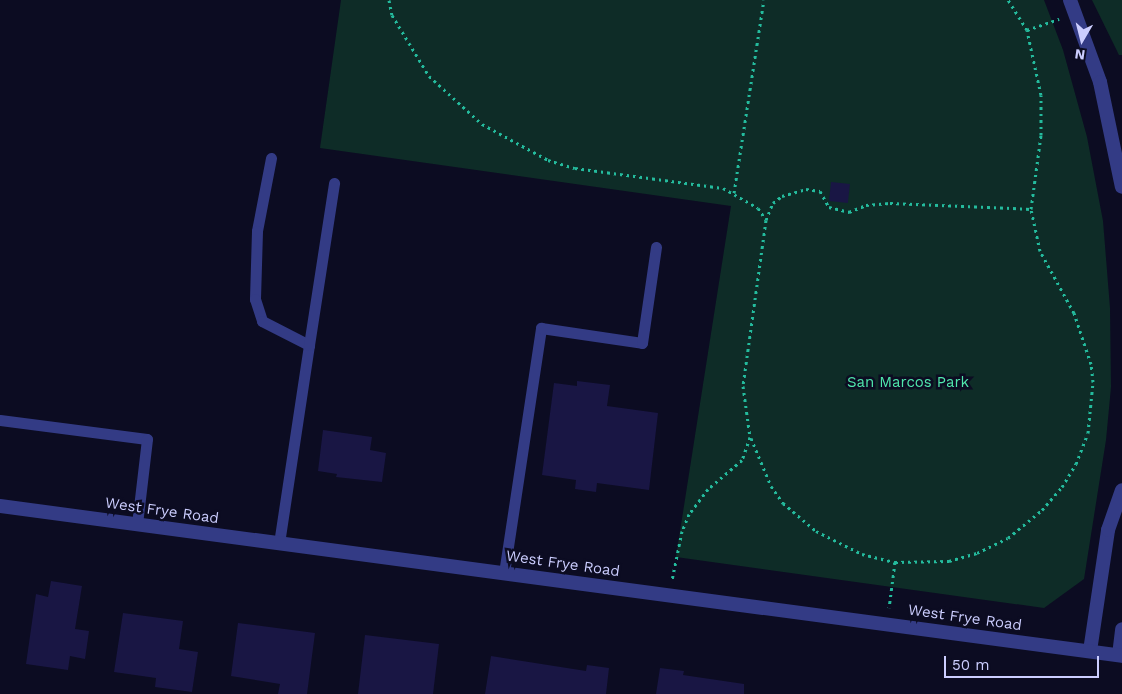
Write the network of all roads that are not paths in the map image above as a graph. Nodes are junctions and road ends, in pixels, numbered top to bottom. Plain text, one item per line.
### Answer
1 (1070, 0) edge
2 (271, 158) dead end
3 (334, 182) dead end
4 (1122, 187) edge
5 (656, 247) dead end
6 (309, 345) junction
7 (0, 420) edge
8 (1122, 490) edge
9 (0, 506) edge
10 (137, 524) junction
11 (279, 543) junction
12 (504, 573) junction
13 (1122, 629) edge
14 (1090, 651) junction
15 (1120, 655) edge

1 - 4 street
2 - 6 lane
3 - 6 lane
5 - 12 lane
6 - 11 lane
7 - 10 lane
8 - 14 street
9 - 10 street, West Frye Road
10 - 11 street, West Frye Road
11 - 12 street, West Frye Road
12 - 14 street, West Frye Road
13 - 15 street
14 - 15 street, West Frye Road

